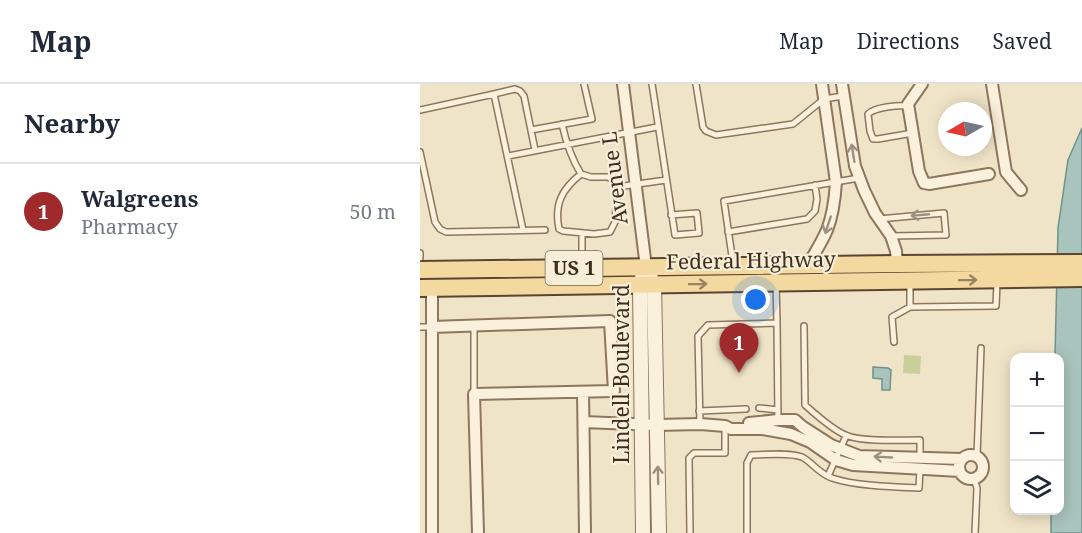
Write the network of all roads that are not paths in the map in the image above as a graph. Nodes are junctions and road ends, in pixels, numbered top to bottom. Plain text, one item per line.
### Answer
1 (584, 84) edge
2 (623, 84) edge
3 (652, 84) edge
4 (696, 84) edge
5 (822, 84) edge
6 (842, 84) edge
7 (922, 84) edge
8 (992, 84) edge
9 (494, 94) junction
10 (844, 96) junction
11 (824, 99) junction
12 (908, 106) junction
13 (420, 110) edge
14 (562, 124) junction
15 (657, 127) junction
16 (531, 130) junction
17 (630, 132) junction
18 (913, 133) junction
19 (567, 144) junction
20 (536, 150) junction
21 (420, 152) edge
22 (508, 156) junction
23 (421, 162) edge
24 (581, 174) junction
25 (989, 174) dead end
26 (859, 178) junction
27 (666, 180) junction
28 (836, 182) junction
29 (636, 184) junction
30 (816, 185) junction
31 (624, 186) junction
32 (1021, 190) dead end
33 (672, 215) junction
34 (879, 219) junction
35 (523, 230) junction
36 (544, 230) dead end
37 (728, 232) junction
38 (582, 233) junction
39 (891, 236) junction
40 (420, 253) edge
41 (420, 258) edge
42 (1082, 263) edge
43 (897, 264) junction
44 (936, 264) junction
45 (808, 265) junction
46 (733, 266) junction
47 (646, 267) junction
48 (582, 268) junction
49 (420, 270) edge
50 (1052, 271) junction
51 (1082, 278) edge
52 (997, 279) junction
53 (910, 281) junction
54 (869, 282) junction
55 (776, 283) junction
56 (647, 285) junction
57 (426, 288) edge
58 (910, 308) junction
59 (777, 323) junction
60 (474, 326) junction
61 (804, 326) dead end
62 (426, 327) edge
63 (894, 342) dead end
64 (981, 348) dead end
65 (583, 392) junction
66 (474, 394) junction
67 (759, 408) dead end
68 (746, 409) dead end
69 (699, 411) junction
70 (778, 415) junction
71 (584, 422) junction
72 (641, 424) junction
73 (700, 424) junction
74 (657, 425) junction
75 (725, 426) junction
76 (778, 432) junction
77 (846, 436) junction
78 (838, 455) junction
79 (977, 456) junction
80 (962, 459) junction
81 (920, 464) junction
82 (960, 471) junction
83 (828, 476) junction
84 (974, 479) junction
85 (432, 533) edge
86 (478, 533) edge
87 (585, 533) edge
88 (643, 533) edge
89 (659, 533) edge
90 (690, 533) edge
91 (747, 533) edge
92 (975, 533) edge

1 - 14 lane
2 - 17 street, Avenue L
3 - 15 lane
4 - 11 lane
5 - 11 street
6 - 10 street
7 - 12 street
8 - 32 street
9 - 13 lane
9 - 16 lane
9 - 22 lane
10 - 11 lane
26 -> 10 street
11 - 28 street
12 - 18 street
12 - 18 lane
14 - 16 lane
14 - 19 lane
15 - 17 lane
15 - 27 lane
16 - 20 lane
17 - 19 lane
17 - 29 street, Avenue L
18 - 25 street
19 - 20 lane
19 - 24 lane
20 - 22 lane
21 - 23 lane
22 - 35 lane
23 - 35 lane
24 - 31 lane
24 - 38 lane
26 - 28 lane
26 - 34 street
27 - 29 lane
27 - 33 lane
28 - 30 lane
28 -> 45 street
29 - 31 lane
29 - 47 street, Avenue L
30 - 37 lane
30 - 37 lane
31 - 38 lane
33 - 33 lane
34 - 39 street
39 -> 34 lane
35 - 36 lane
37 - 46 lane
38 - 48 lane
39 - 43 street
40 - 41 lane
42 - 50 main road, Federal Highway / US 1
43 - 44 main road, Federal Highway / US 1
43 - 45 main road, Federal Highway / US 1
43 - 54 main road
44 - 50 main road, Federal Highway / US 1
44 - 53 main road
45 - 46 main road, Federal Highway / US 1
46 - 47 main road, Federal Highway / US 1
47 - 48 main road, Federal Highway / US 1
47 - 56 street, Lindell Boulevard
48 - 49 main road, Federal Highway / US 1
50 - 51 main road, Federal Highway / US 1
50 - 52 main road, Federal Highway / US 1
53 -> 52 main road, Federal Highway / US 1
52 - 58 lane
53 - 54 main road, Federal Highway / US 1
53 - 58 lane
54 - 55 main road, Federal Highway / US 1
56 -> 55 main road, Federal Highway / US 1
55 - 59 lane
56 - 57 main road, Federal Highway / US 1
56 - 72 street, Lindell Boulevard
56 - 74 street, Lindell Boulevard
57 - 62 street
58 - 63 lane
59 - 69 lane
59 - 70 lane
60 - 62 street
60 - 65 street
60 - 66 lane
61 - 77 lane
62 - 85 street
64 - 79 lane
65 - 66 street
65 - 71 street
66 - 86 street
67 - 70 lane
68 - 69 lane
69 - 73 lane
70 - 75 street
70 - 76 lane
70 - 78 street
71 - 72 street
71 - 87 street
72 - 74 street
72 - 88 street, Lindell Boulevard
73 - 74 street
73 - 75 street
89 -> 74 street, Lindell Boulevard
75 - 76 street
75 - 90 lane
76 - 78 street
77 - 78 lane
77 - 81 lane
78 - 81 street
78 - 83 lane
79 - 80 street
79 - 84 street
80 - 81 street
80 - 82 street
81 - 82 street
81 - 83 lane
82 - 84 street
83 - 91 lane
84 - 92 lane

